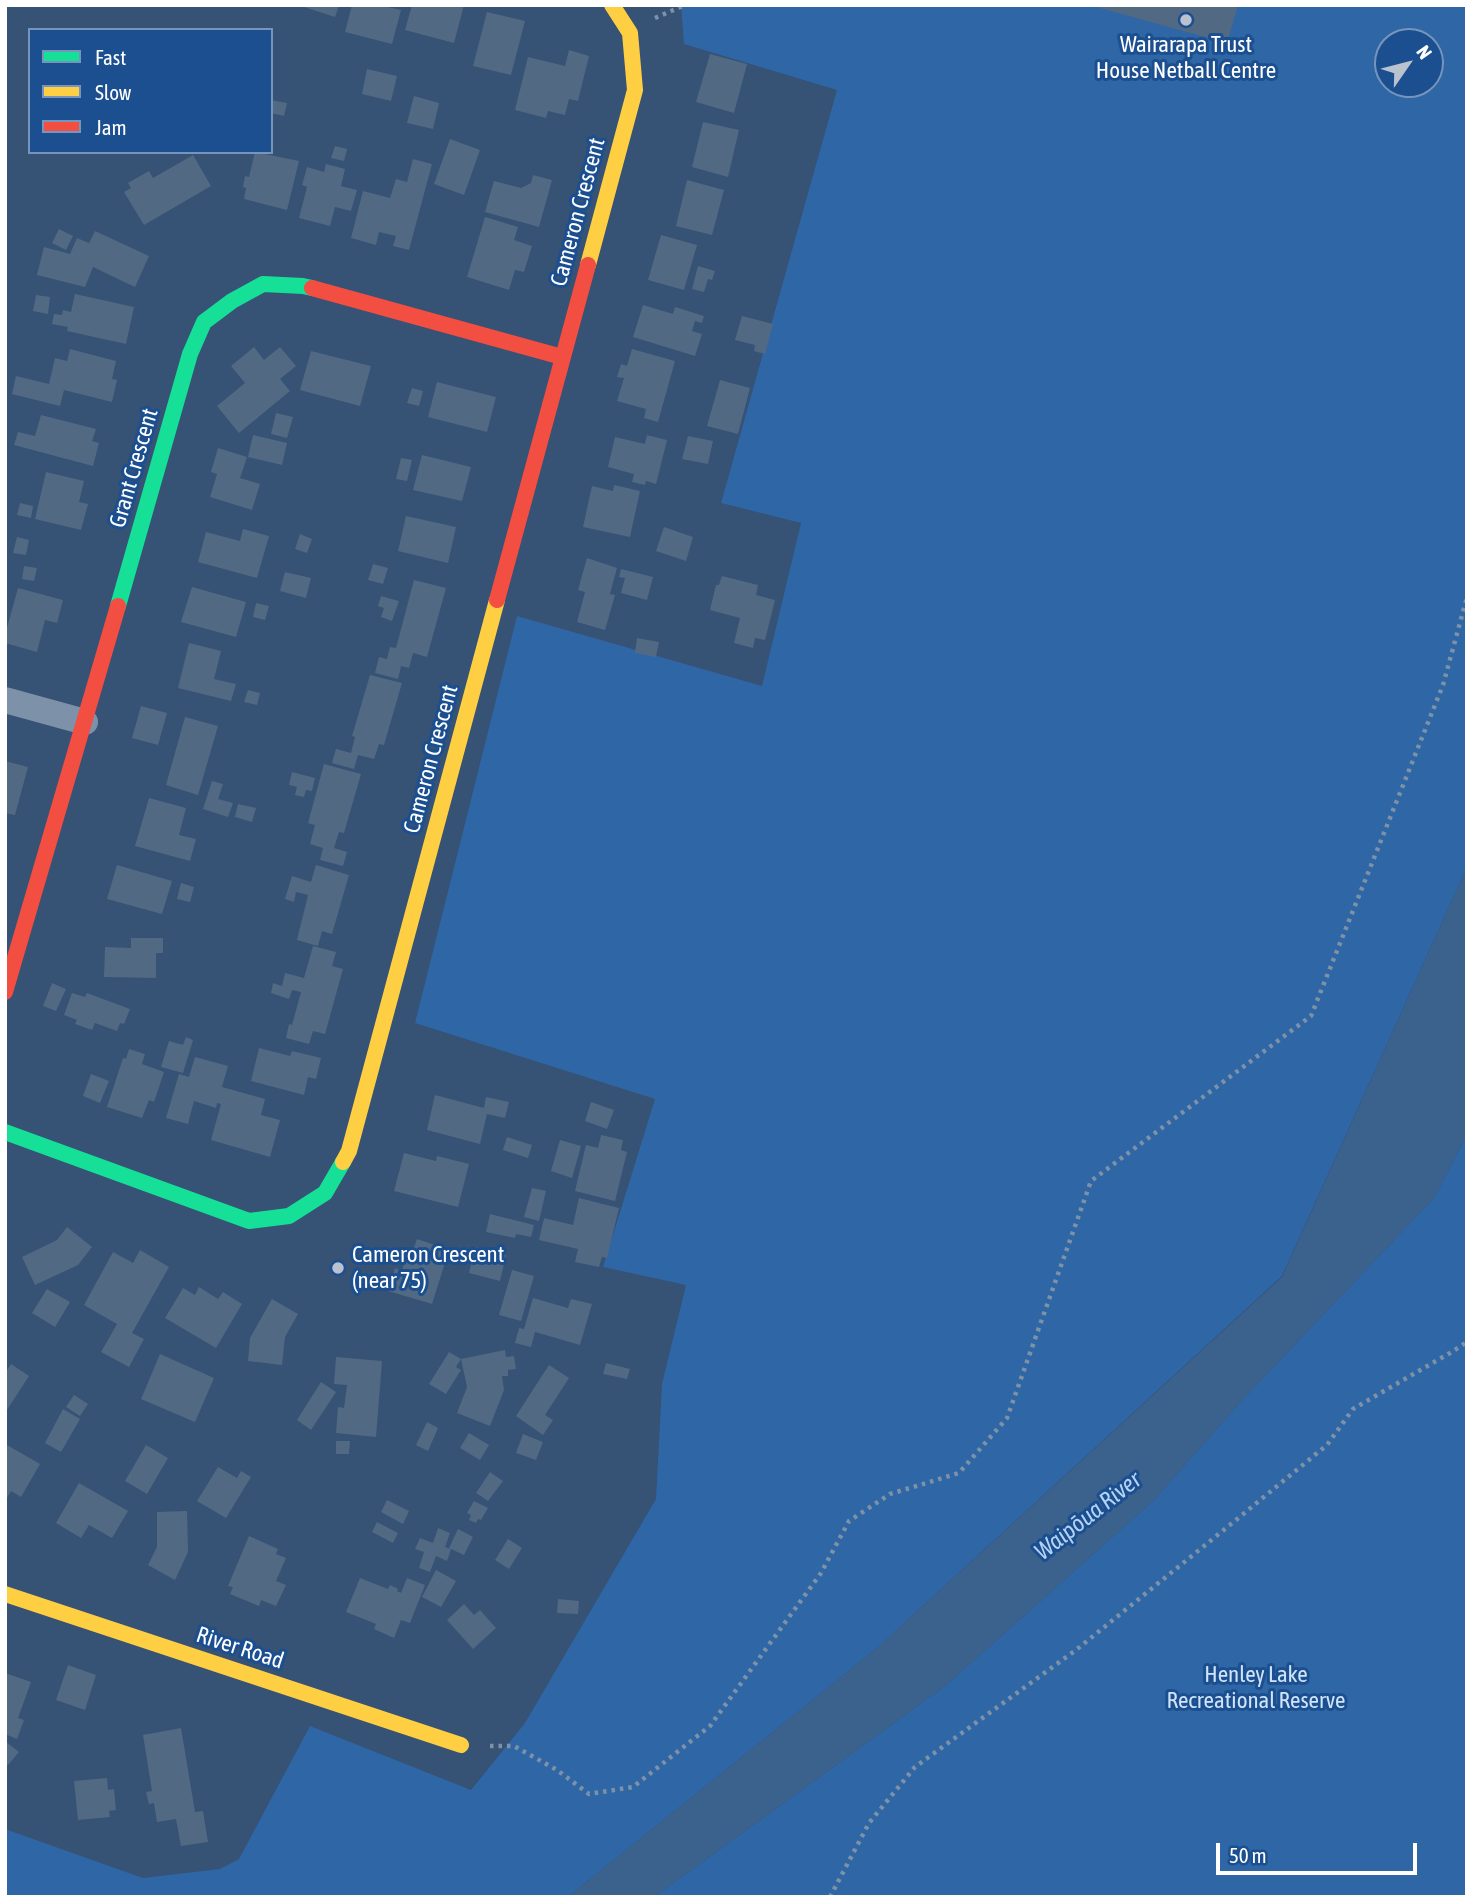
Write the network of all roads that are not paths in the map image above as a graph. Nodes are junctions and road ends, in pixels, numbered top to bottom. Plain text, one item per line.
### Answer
1 (612, 5) edge
2 (562, 357) junction
3 (5, 700) edge
4 (85, 722) junction
5 (5, 992) edge
6 (5, 1132) edge
7 (5, 1594) edge
8 (461, 1745) road end

1 - 2 street, Cameron Crescent
2 - 4 street, Grant Crescent
2 - 6 street, Cameron Crescent
3 - 4 street
4 - 5 street, Grant Crescent
7 - 8 street, River Road

